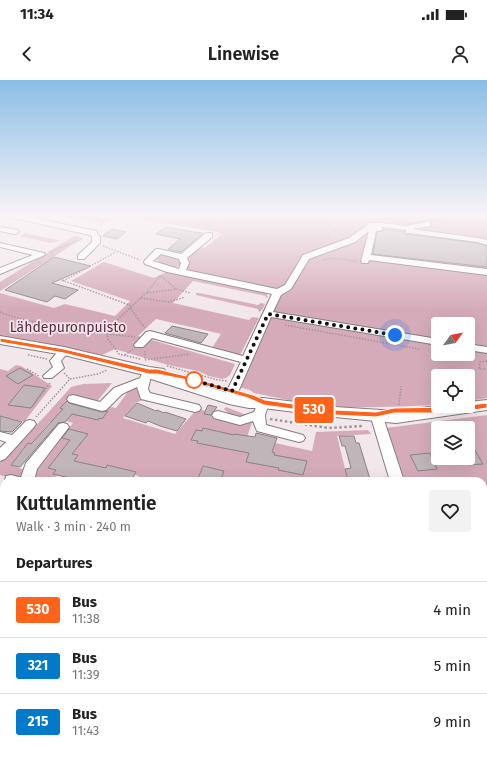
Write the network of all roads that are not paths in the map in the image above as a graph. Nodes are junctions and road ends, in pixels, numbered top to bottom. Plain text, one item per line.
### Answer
1 (2, 246) edge
2 (93, 246) edge
3 (194, 246) edge
4 (339, 246) edge
5 (368, 246) edge
6 (81, 257) dead end
7 (183, 257) junction
8 (0, 271) edge
9 (182, 271) junction
10 (487, 272) edge
11 (277, 293) junction
12 (268, 314) junction
13 (145, 339) road end
14 (0, 341) edge
15 (431, 341) edge
16 (475, 348) edge
17 (487, 350) edge
18 (64, 351) junction
19 (247, 360) junction
20 (146, 371) junction
21 (48, 376) road end
22 (232, 391) junction
23 (73, 399) dead end
24 (487, 405) edge
25 (475, 407) edge
26 (194, 408) dead end
27 (261, 409) junction
28 (431, 410) edge
29 (431, 413) edge
30 (376, 414) junction
31 (218, 415) dead end
32 (30, 424) road end
33 (63, 427) dead end
34 (0, 436) edge
35 (299, 438) dead end
36 (15, 440) junction
37 (0, 456) edge
38 (28, 477) edge
39 (396, 477) edge

1 - 8 street
2 - 6 street
3 - 7 street
4 - 11 street
5 - 10 street
7 - 9 street
7 - 9 street
9 - 11 street
11 - 12 street
12 - 15 street
12 - 19 street
13 - 19 street
14 - 18 main road
16 - 17 street
18 - 20 main road
18 - 21 street
19 - 22 street
20 - 22 main road
20 - 23 street
20 - 26 street
22 - 27 main road
24 - 25 main road
27 - 30 main road
27 - 31 street
27 - 35 street
28 - 30 main road
29 - 30 main road
30 - 39 street
32 - 36 street
33 - 38 street
34 - 36 street
36 - 37 street

